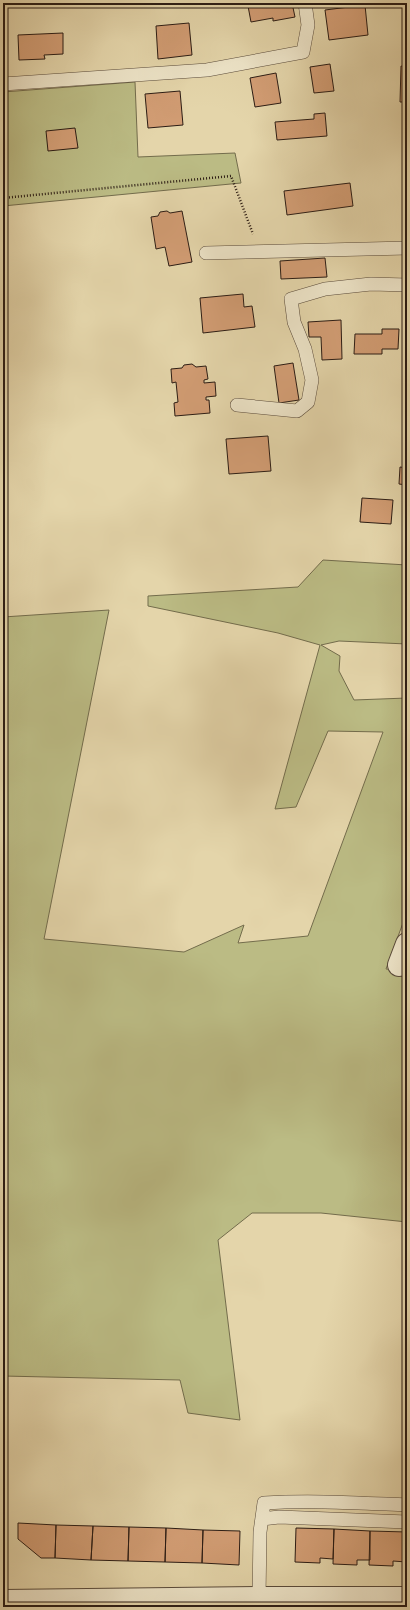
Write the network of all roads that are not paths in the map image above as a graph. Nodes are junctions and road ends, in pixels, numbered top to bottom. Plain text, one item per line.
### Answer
1 (305, 3) edge
2 (3, 84) edge
3 (407, 248) edge
4 (206, 252) dead end
5 (407, 286) edge
6 (237, 405) dead end
7 (407, 944) edge
8 (399, 965) dead end
9 (407, 1505) edge
10 (262, 1519) junction
11 (407, 1522) edge
12 (259, 1598) junction
13 (407, 1598) edge
14 (3, 1601) edge

1 - 2 lane
3 - 4 lane
5 - 6 lane
7 - 8 street
9 - 10 lane
10 - 11 lane
10 - 12 lane
12 - 13 street
12 - 14 street

